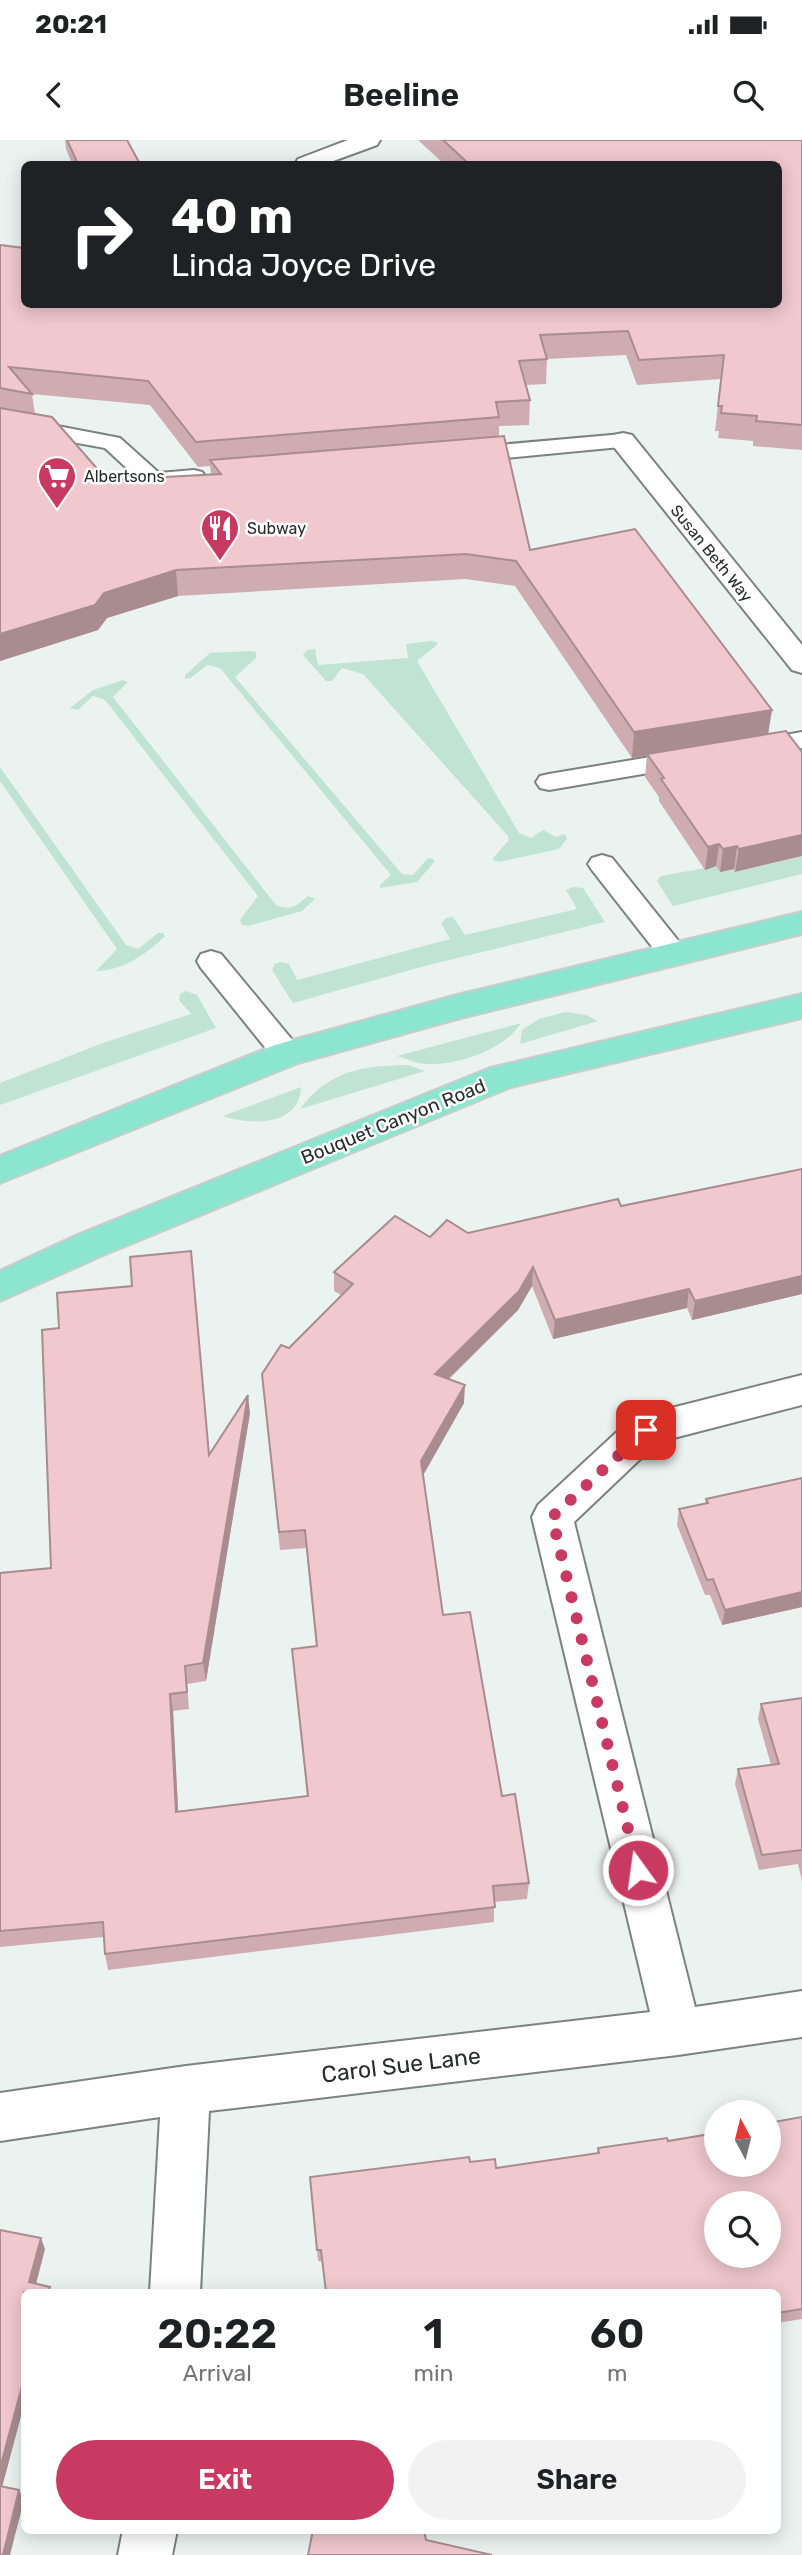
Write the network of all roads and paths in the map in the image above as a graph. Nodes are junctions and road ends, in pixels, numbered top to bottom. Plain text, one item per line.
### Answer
1 (369, 140) edge
2 (314, 161) edge
3 (0, 422) edge
4 (623, 441) joint
5 (443, 456) edge
6 (222, 474) edge
7 (802, 664) edge
8 (802, 740) edge
9 (549, 782) dead end
10 (602, 864) dead end
11 (802, 923) edge
12 (674, 955) junction
13 (211, 961) dead end
14 (802, 1006) edge
15 (287, 1054) junction
16 (0, 1170) edge
17 (0, 1287) edge
18 (802, 1390) edge
19 (802, 2014) edge
20 (678, 2032) junction
21 (186, 2090) junction
22 (0, 2118) edge
23 (175, 2289) edge
24 (149, 2534) edge
25 (145, 2555) edge

1 - 2 street
3 - 6 lane
4 - 5 lane
4 - 7 street, Susan Beth Way
8 - 9 lane
10 - 12 lane
11 - 12 main road
12 - 15 main road
13 - 15 lane
14 - 17 main road, Bouquet Canyon Road
15 - 16 main road
18 - 20 street
19 - 20 street, Carol Sue Lane
20 - 21 street, Carol Sue Lane
21 - 22 street, Carol Sue Lane
21 - 23 street
24 - 25 street

